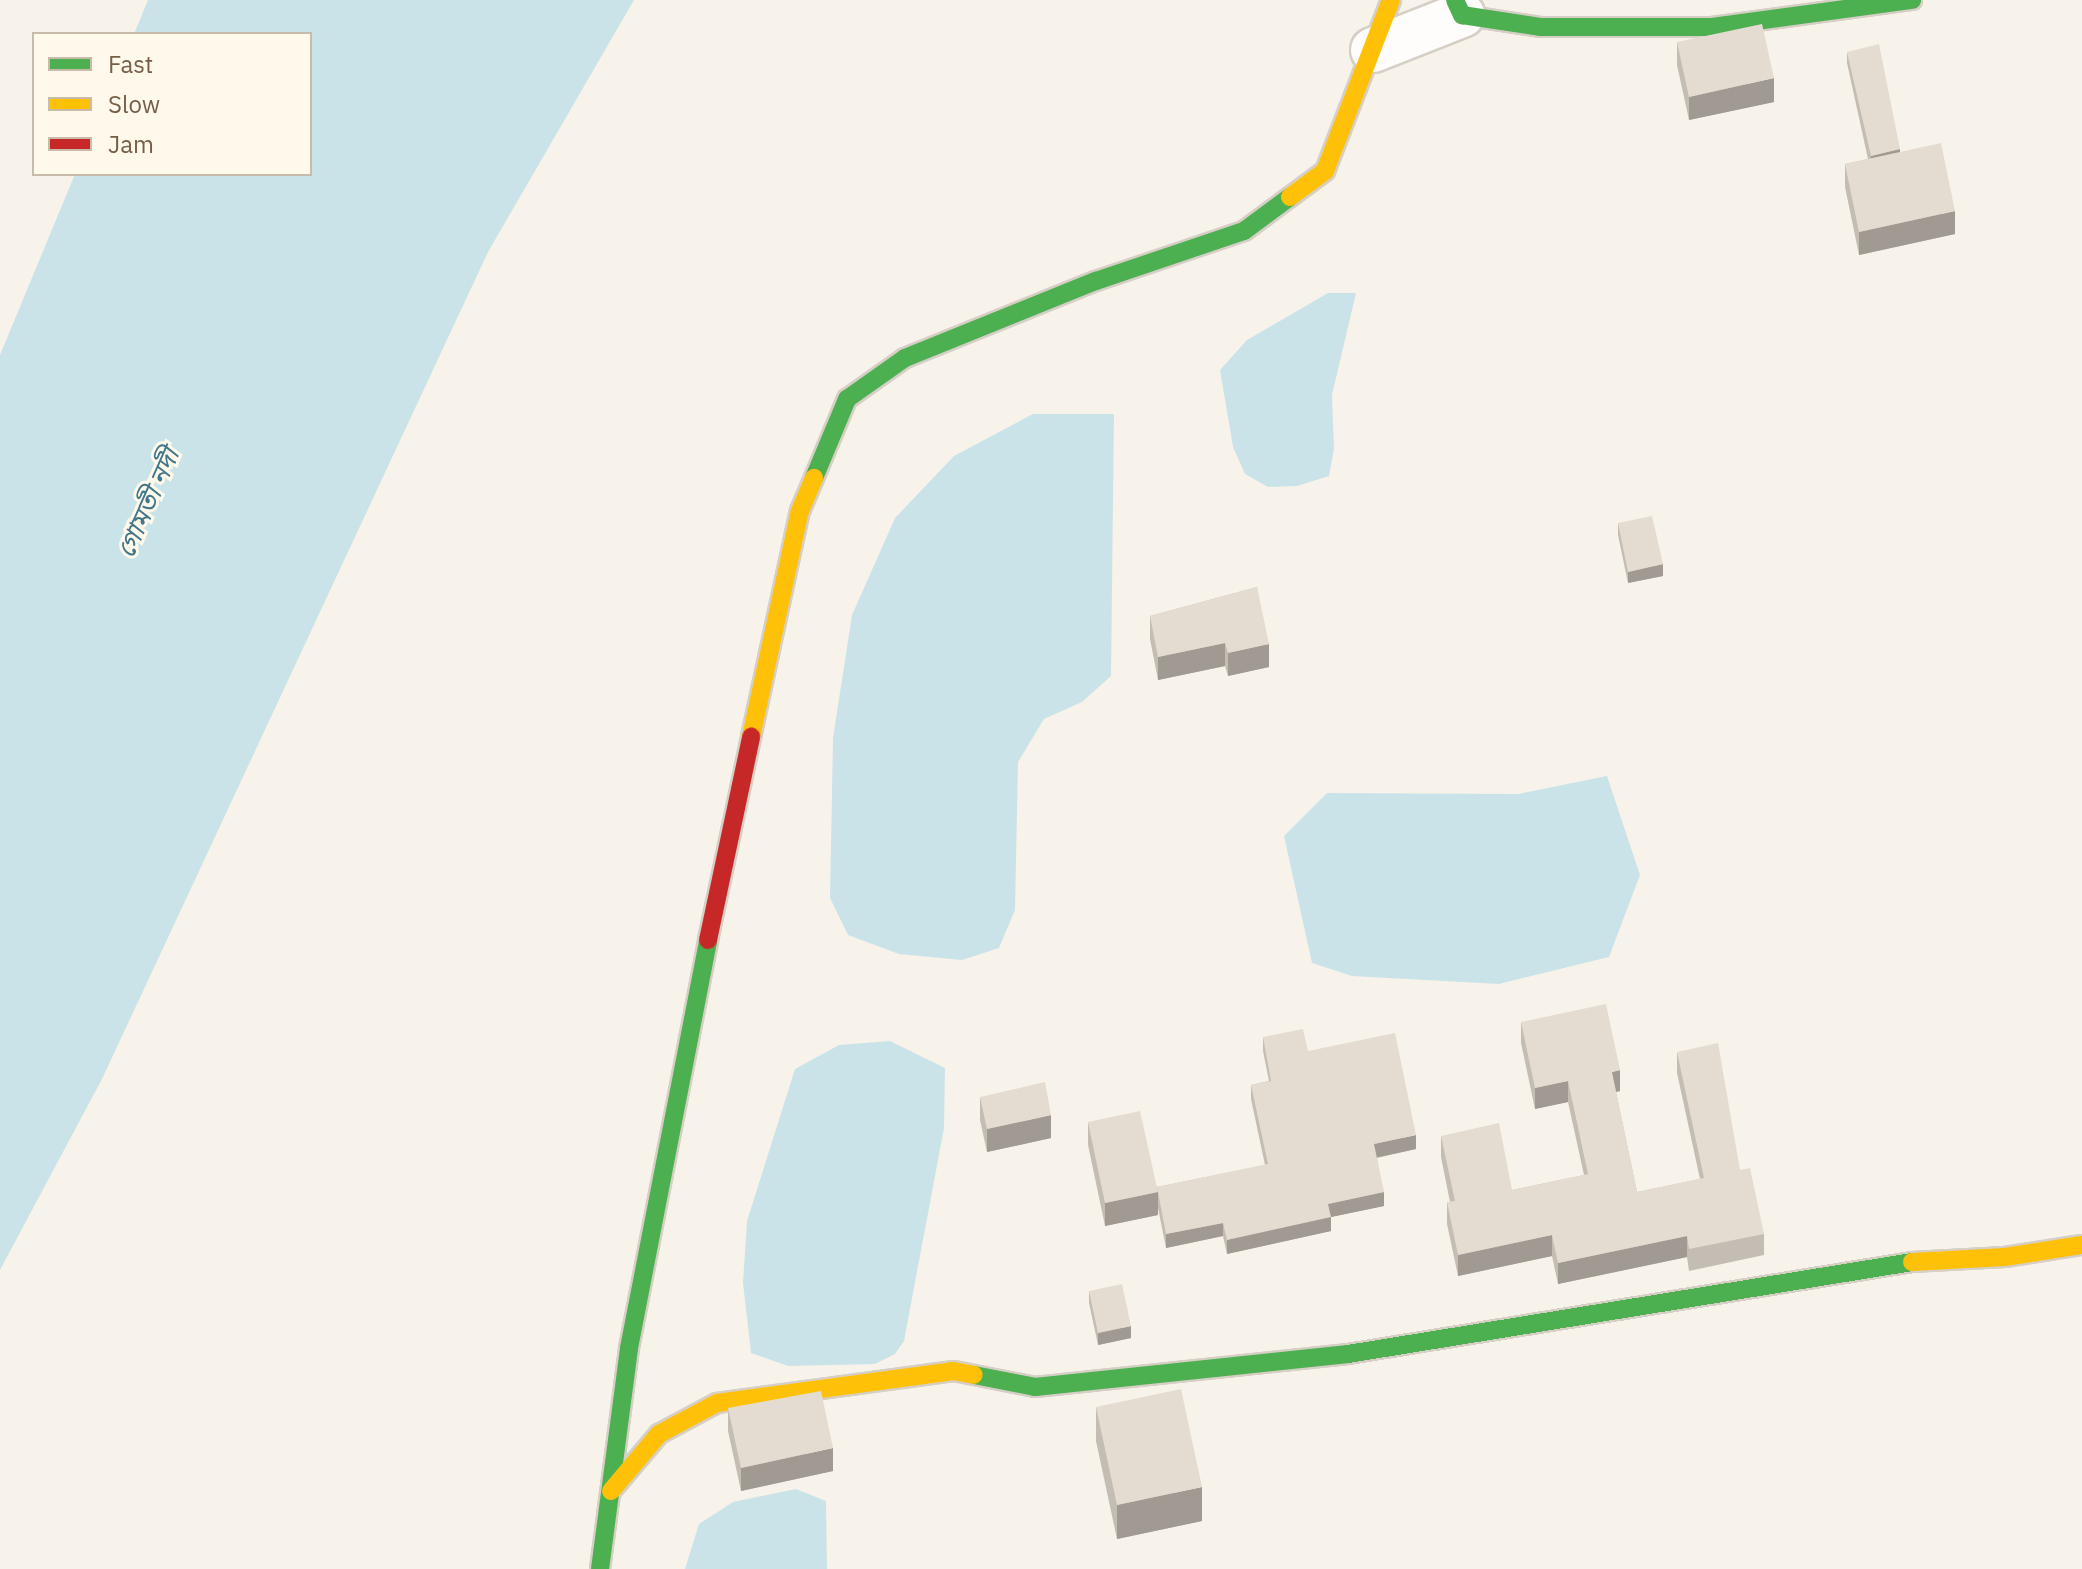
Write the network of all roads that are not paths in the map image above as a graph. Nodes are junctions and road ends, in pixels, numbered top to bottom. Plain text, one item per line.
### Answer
1 (1391, 0) edge
2 (1912, 0) edge
3 (1459, 8) edge
4 (1373, 50) junction
5 (2082, 1245) edge
6 (611, 1491) junction
7 (600, 1569) edge

1 - 4 street
2 - 3 street
3 - 4 street
4 - 6 street
5 - 6 street
6 - 7 street

